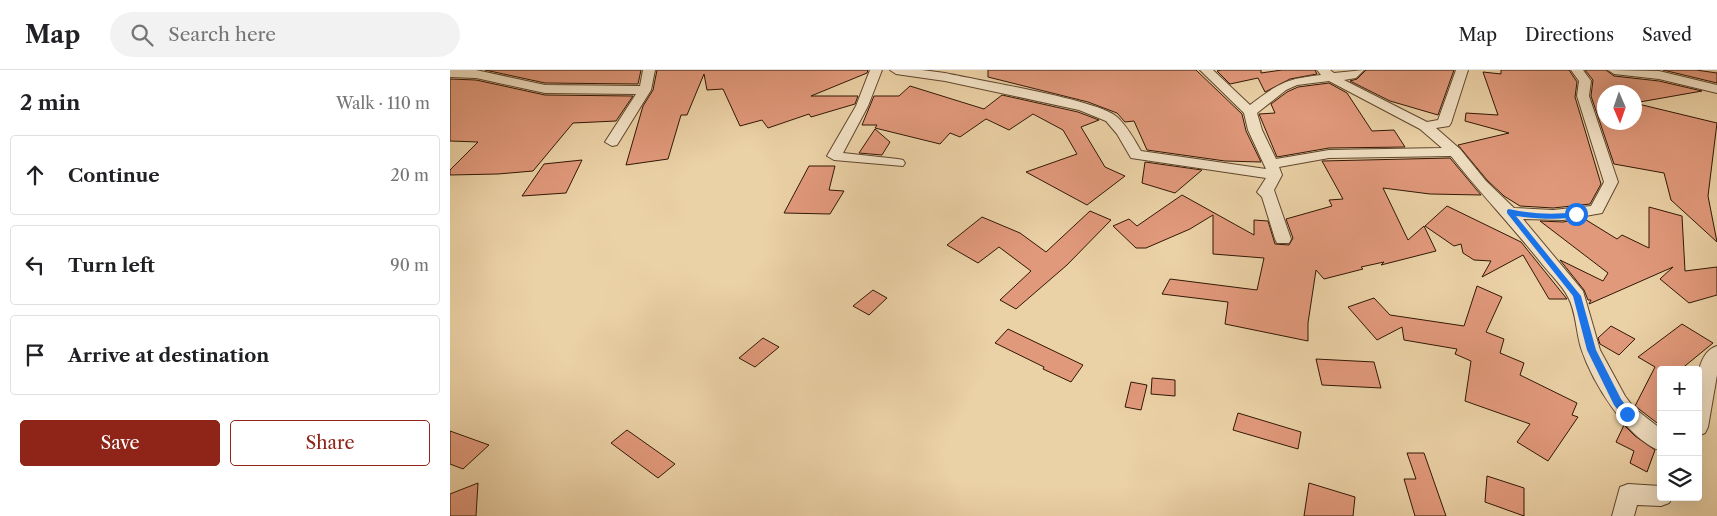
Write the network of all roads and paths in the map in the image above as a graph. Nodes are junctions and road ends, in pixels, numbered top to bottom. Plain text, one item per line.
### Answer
1 (649, 70) edge
2 (876, 70) edge
3 (896, 70) edge
4 (1206, 70) edge
5 (1358, 70) edge
6 (1462, 70) edge
7 (1577, 70) edge
8 (1614, 70) edge
9 (450, 73) edge
10 (1327, 74) edge
11 (1717, 89) edge
12 (646, 90) junction
13 (1250, 112) junction
14 (1425, 126) junction
15 (612, 142) dead end
16 (1455, 152) junction
17 (898, 163) dead end
18 (1273, 169) junction
19 (1509, 212) junction
20 (1283, 239) dead end
21 (1717, 353) edge
22 (1701, 411) edge
23 (1657, 439) edge
24 (1657, 496) edge
25 (1623, 516) edge

1 - 12 street
2 - 17 street
3 - 18 street
4 - 13 street
5 - 10 street
6 - 14 street
7 - 19 street
8 - 11 street
9 - 12 street
10 - 13 street
10 - 14 street
12 - 15 street
13 - 18 street
14 - 16 street
16 - 18 street
16 - 19 street
18 - 20 street
19 - 23 street
21 - 22 street
24 - 25 street

